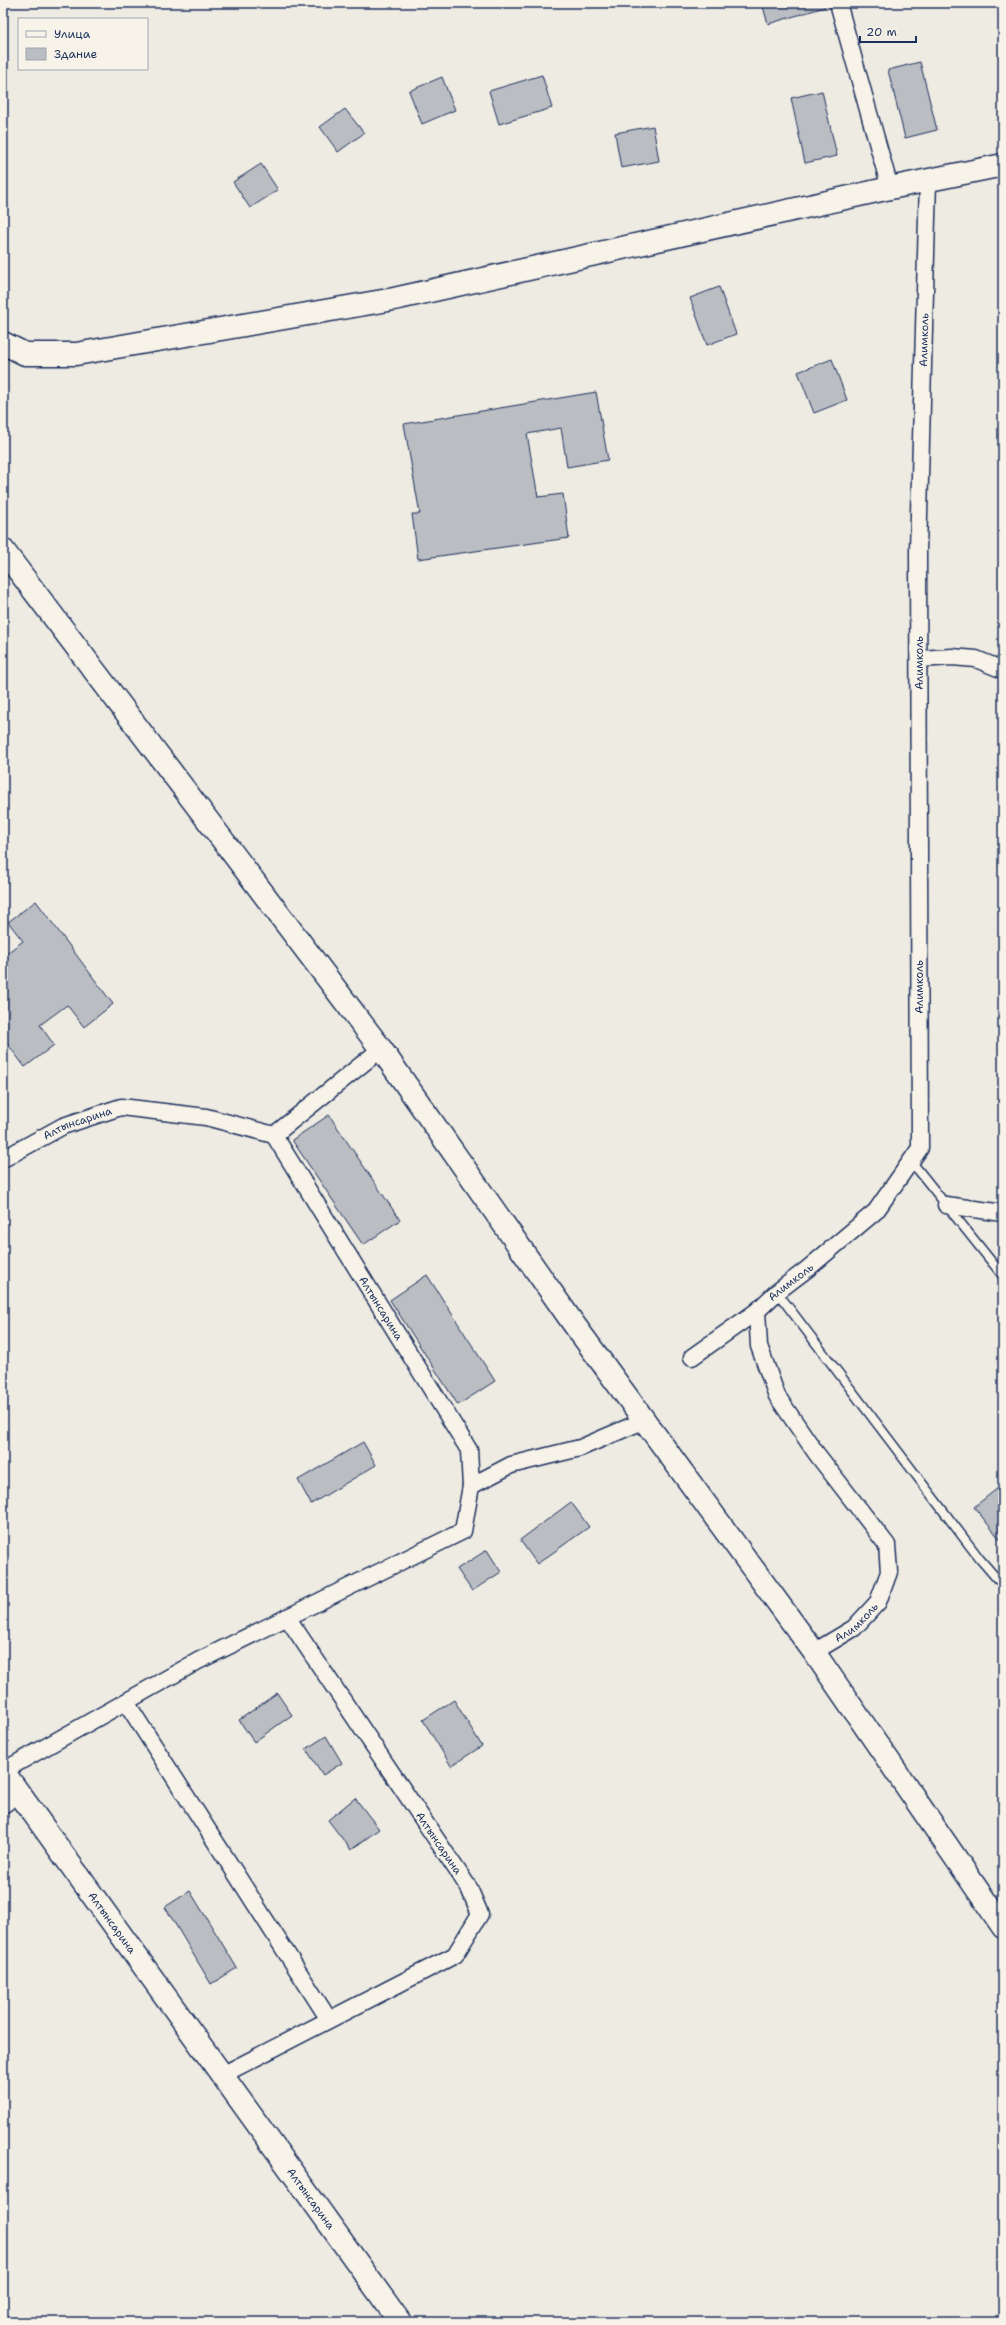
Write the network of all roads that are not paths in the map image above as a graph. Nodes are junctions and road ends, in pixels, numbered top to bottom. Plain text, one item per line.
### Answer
1 (838, 3) edge
2 (1003, 165) edge
3 (928, 180) junction
4 (890, 188) junction
5 (3, 343) edge
6 (3, 550) edge
7 (919, 659) junction
8 (1003, 670) edge
9 (381, 1049) junction
10 (274, 1135) junction
11 (3, 1159) edge
12 (911, 1160) junction
13 (946, 1205) junction
14 (1003, 1213) edge
15 (1003, 1276) edge
16 (777, 1292) junction
17 (757, 1312) junction
18 (692, 1357) dead end
19 (643, 1421) junction
20 (471, 1486) junction
21 (1003, 1577) edge
22 (287, 1617) junction
23 (814, 1652) junction
24 (126, 1702) junction
25 (3, 1771) edge
26 (11, 1799) edge
27 (1003, 1927) edge
28 (328, 2018) junction
29 (222, 2075) junction
30 (400, 2322) edge

1 - 4 street
2 - 3 street
3 - 4 street
3 - 7 street, Алимколь
4 - 5 street
6 - 9 street
7 - 8 street
7 - 12 street, Алимколь
9 - 10 street
9 - 19 street
10 - 11 street, Алтынсарина
10 - 20 street, Алтынсарина
12 - 13 lane
12 - 16 street, Алимколь
13 - 14 street
13 - 15 lane
16 - 17 street, Алимколь
16 - 21 lane
17 - 18 street
17 - 23 street, Алимколь
19 - 20 street
19 - 23 street
20 - 22 street, Алтынсарина
22 - 24 street, Алтынсарина
22 - 28 street, Алтынсарина
23 - 27 street
24 - 25 street, Алтынсарина
24 - 28 street
25 - 26 street, Алтынсарина
26 - 29 street, Алтынсарина
28 - 29 street, Алтынсарина
29 - 30 street, Алтынсарина

